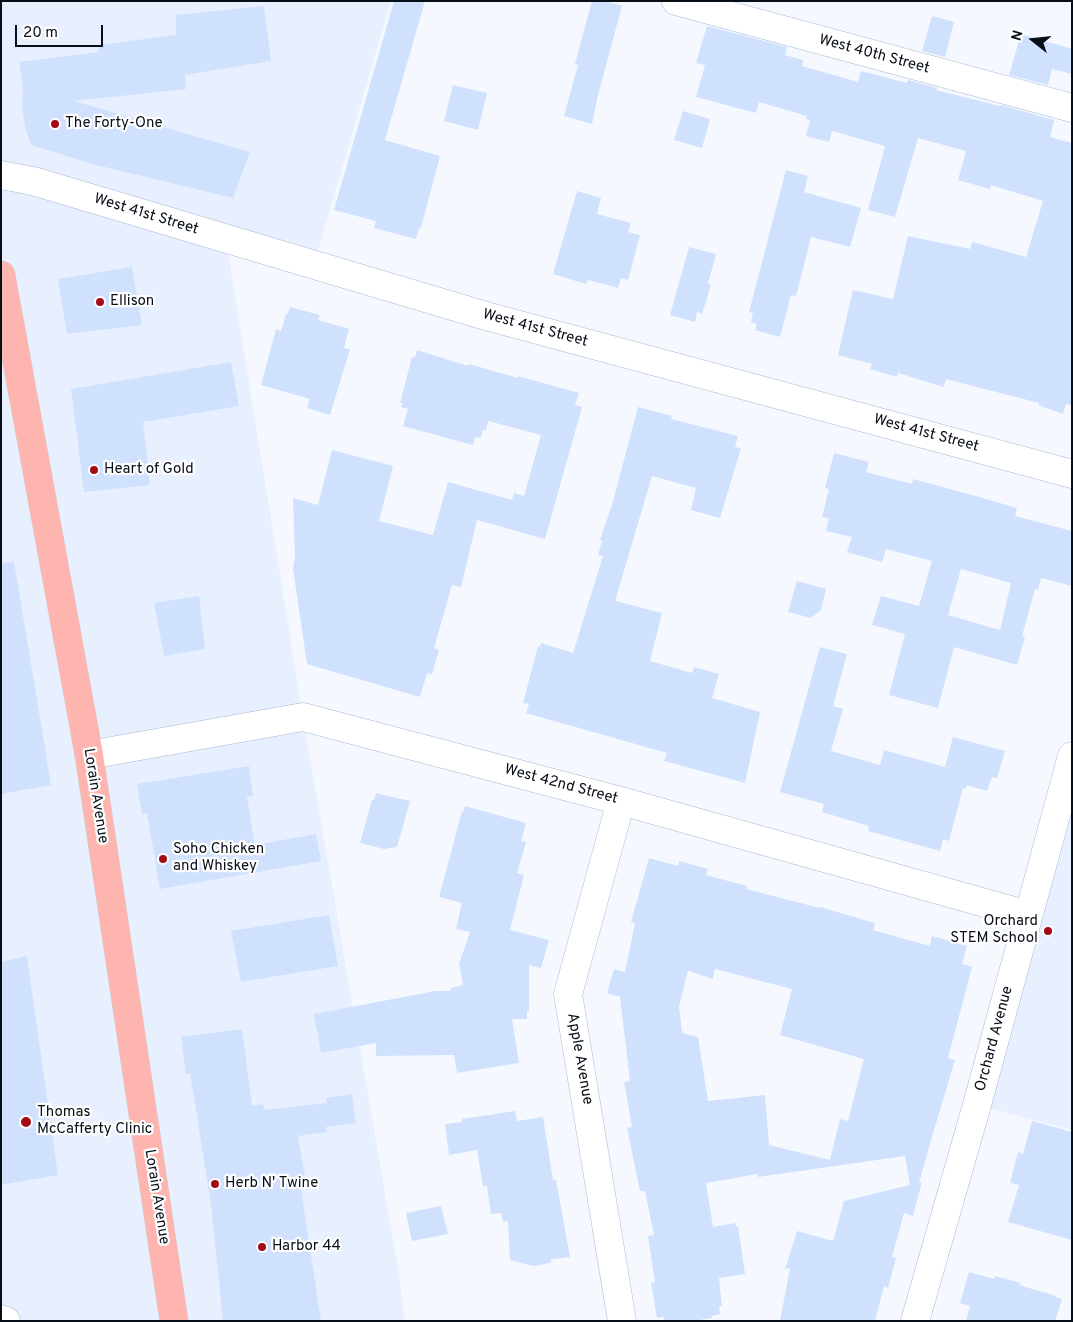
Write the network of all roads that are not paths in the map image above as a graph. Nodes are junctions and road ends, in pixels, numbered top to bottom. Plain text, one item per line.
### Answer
1 (676, 1) edge
2 (1072, 108) edge
3 (1, 175) edge
4 (1, 275) edge
5 (1072, 474) edge
6 (89, 755) junction
7 (1072, 756) edge
8 (621, 801) junction
9 (1028, 915) junction
10 (1, 1320) edge
11 (6, 1321) edge
12 (174, 1321) edge
13 (622, 1321) edge
14 (915, 1321) edge

1 - 2 street, West 40th Street
3 - 5 street, West 41st Street
4 - 6 main road, Lorain Avenue
6 - 8 street, West 42nd Street
6 - 12 main road, Lorain Avenue
7 - 9 street, Orchard Avenue
8 - 9 street, West 42nd Street
8 - 13 street, Apple Avenue
9 - 14 street, Orchard Avenue
10 - 11 street

